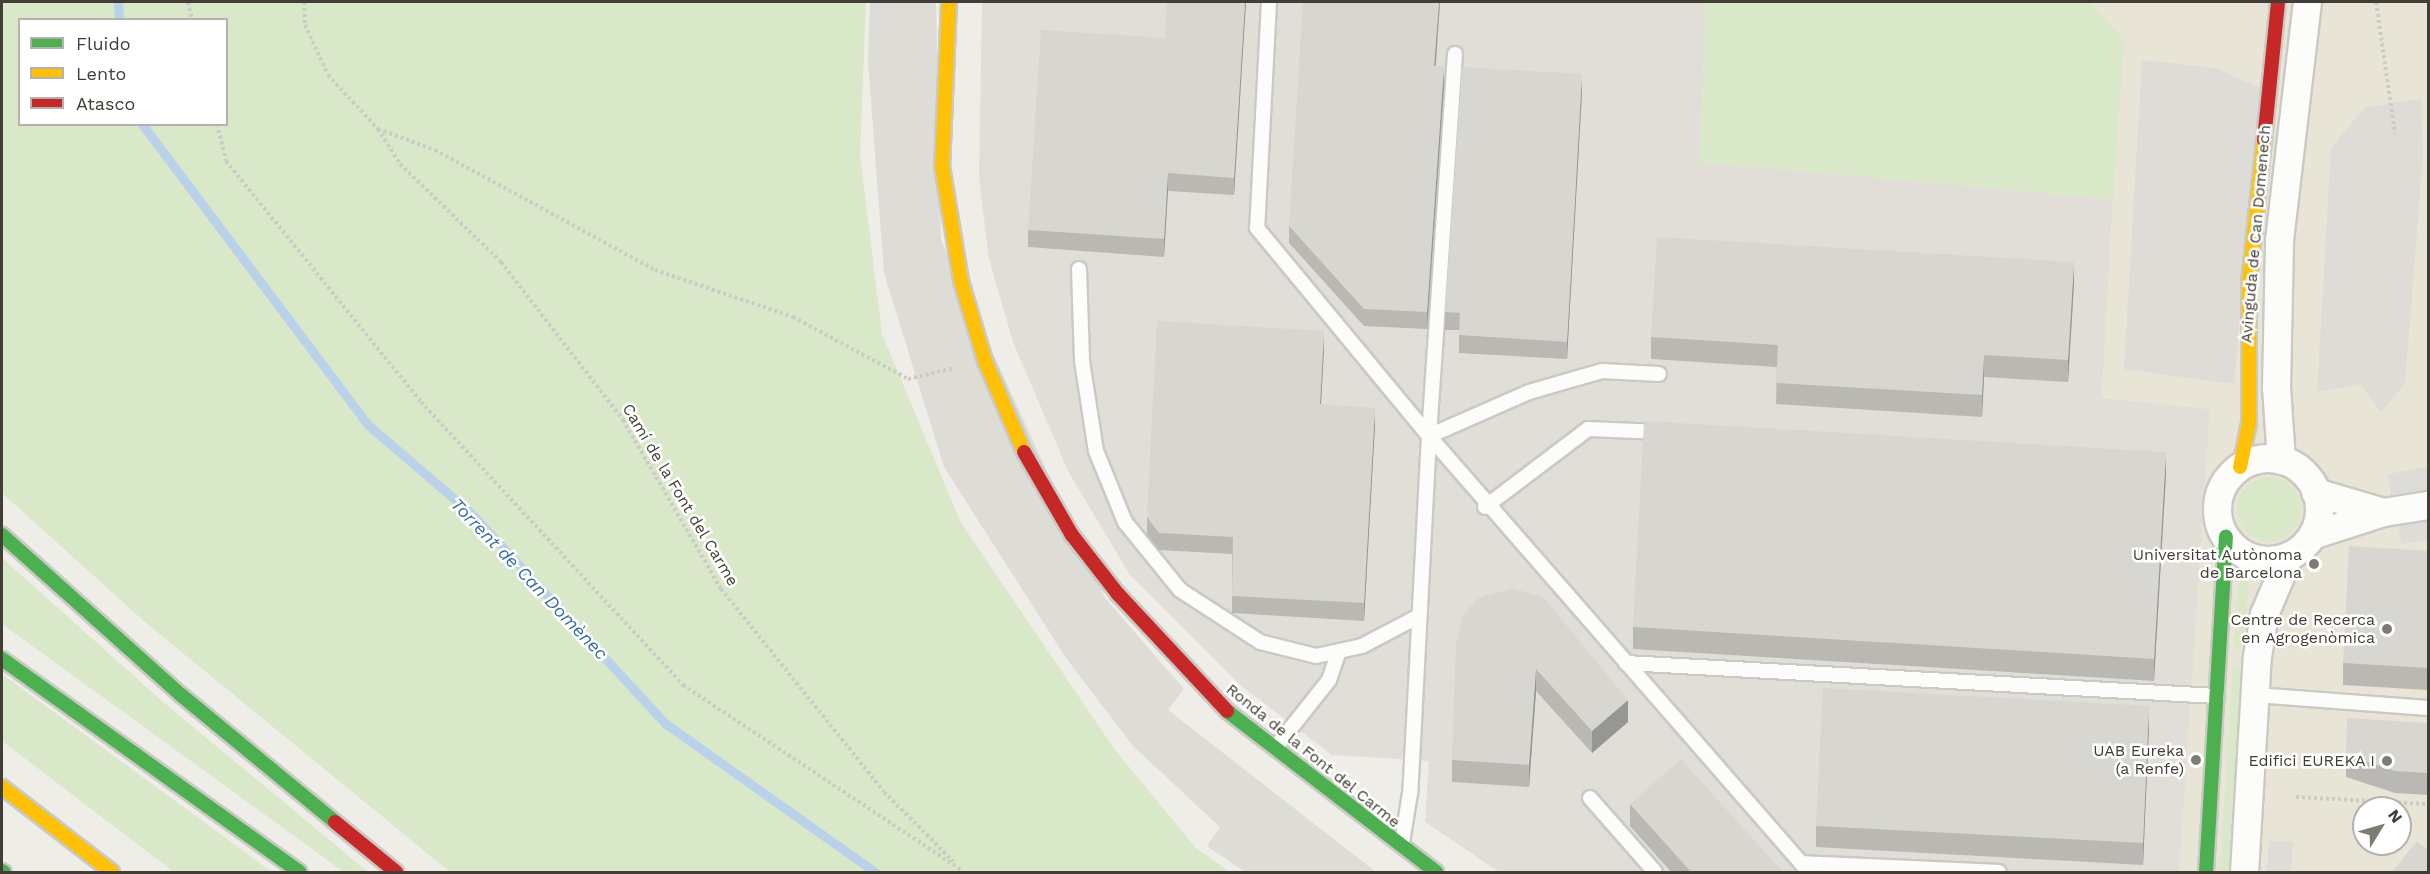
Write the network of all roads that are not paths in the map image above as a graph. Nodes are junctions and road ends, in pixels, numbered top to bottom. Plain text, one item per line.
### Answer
1 (948, 2) edge
2 (1269, 2) edge
3 (2278, 2) edge
4 (2307, 2) edge
5 (1455, 54) dead end
6 (1079, 269) dead end
7 (1659, 374) dead end
8 (1682, 433) edge
9 (1429, 436) junction
10 (2281, 460) junction
11 (2240, 467) junction
12 (2315, 492) junction
13 (2428, 505) edge
14 (1485, 507) junction
15 (2382, 512) junction
16 (2, 535) edge
17 (2312, 535) junction
18 (2226, 537) junction
19 (2289, 555) junction
20 (1419, 616) junction
21 (1338, 654) junction
22 (2, 660) edge
23 (1626, 663) junction
24 (2256, 695) junction
25 (2218, 696) junction
26 (2428, 708) edge
27 (1274, 748) junction
28 (2, 787) edge
29 (1590, 798) dead end
30 (1401, 848) junction
31 (1805, 868) edge
32 (112, 873) edge
33 (300, 873) edge
34 (396, 873) edge
35 (1436, 873) edge
36 (1655, 873) edge
37 (1999, 873) edge
38 (2206, 873) edge
39 (2244, 873) edge

1 - 27 main road, Ronda de la Font del Carme
2 - 9 lane
3 - 11 main road, Avinguda de Can Domenech
4 - 10 street, Avinguda de Can Domenech
5 - 9 lane
6 - 21 lane
7 - 9 lane
8 - 14 lane
9 - 14 lane
9 - 20 lane
10 - 11 street
10 - 12 street
11 - 18 street
12 - 15 street
12 - 17 street
13 - 15 street
14 - 23 lane
15 - 17 street
16 - 34 main road
17 - 19 street
18 - 19 street
18 - 25 main road
19 - 24 street
20 - 21 lane
20 - 30 lane
21 - 27 lane
22 - 33 main road
23 - 25 lane
23 - 31 lane
24 - 26 lane
24 - 39 street
25 - 38 main road
27 - 30 main road, Ronda de la Font del Carme
28 - 32 main road
29 - 36 lane
30 - 35 main road, Ronda de la Font del Carme
31 - 37 lane

